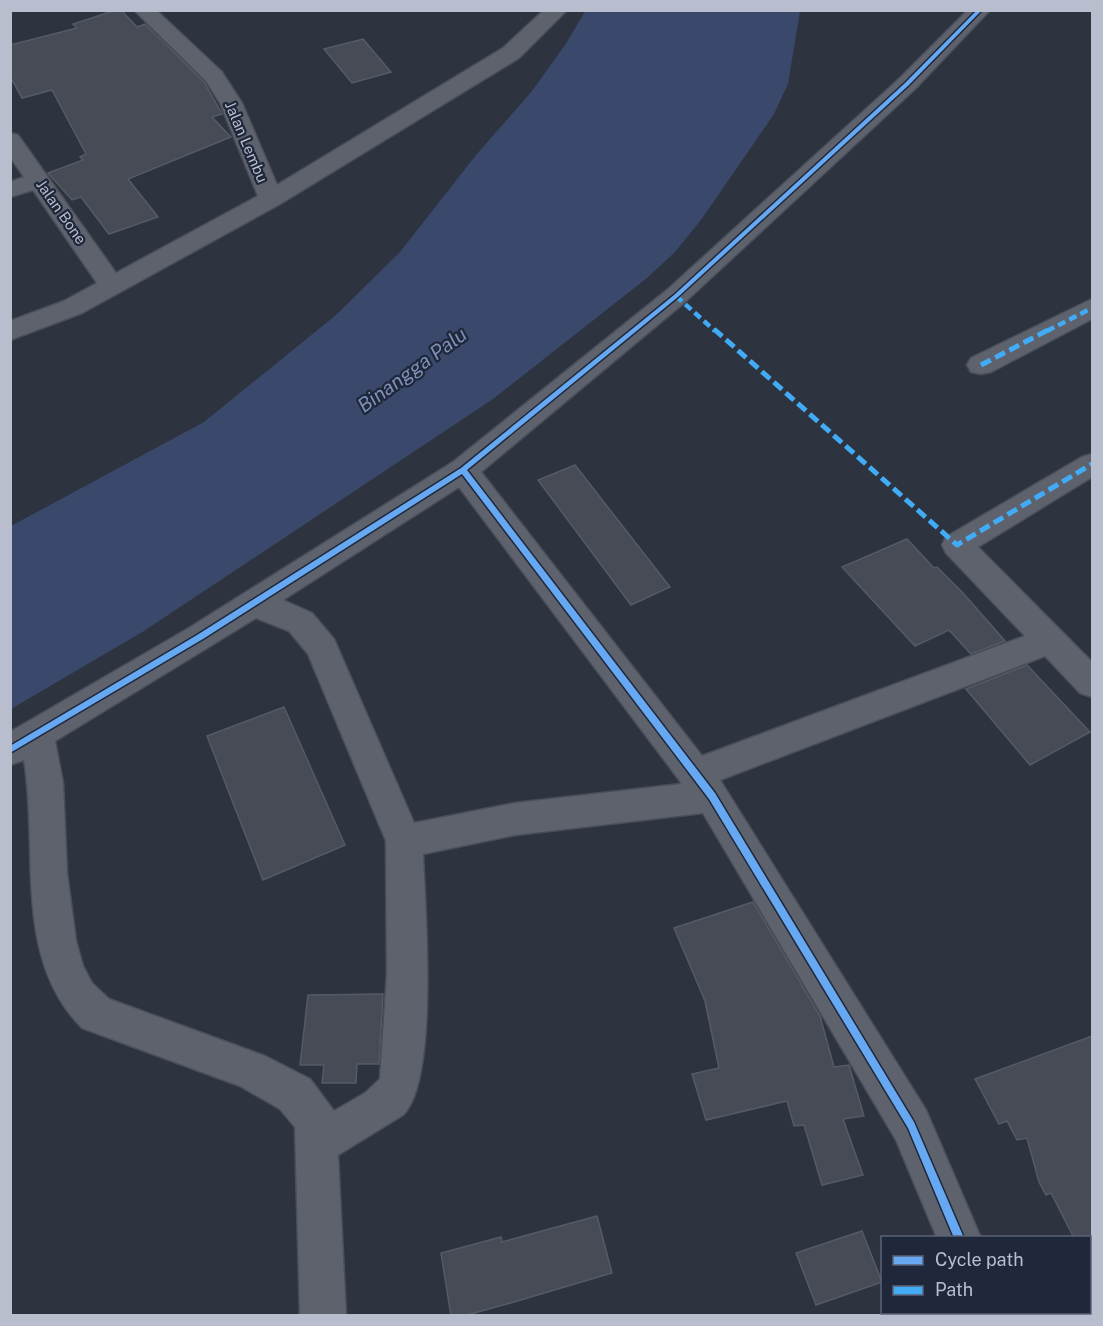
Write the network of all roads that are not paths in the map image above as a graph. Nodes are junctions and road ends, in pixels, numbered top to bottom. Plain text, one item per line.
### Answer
1 (144, 10) edge
2 (557, 10) edge
3 (980, 10) edge
4 (10, 140) edge
5 (39, 179) junction
6 (10, 190) edge
7 (271, 199) junction
8 (111, 284) junction
9 (1092, 308) edge
10 (10, 331) edge
11 (981, 365) dead end
12 (1092, 464) edge
13 (463, 470) junction
14 (252, 604) junction
15 (1050, 640) junction
16 (1092, 683) edge
17 (24, 741) edge
18 (703, 785) junction
19 (404, 842) junction
20 (317, 1144) junction
21 (958, 1236) edge
22 (323, 1316) edge

1 - 7 street, Jalan Lembu
2 - 7 street
3 - 13 street
4 - 5 street, Jalan Bone
5 - 6 street
5 - 8 street, Jalan Bone
7 - 8 street
8 - 10 street
9 - 11 street
12 - 15 street
13 - 14 street
13 - 18 street
14 - 17 street
14 - 19 street
15 - 16 street
15 - 18 street
17 - 20 street
18 - 19 street
18 - 21 street
19 - 20 street
20 - 22 street

